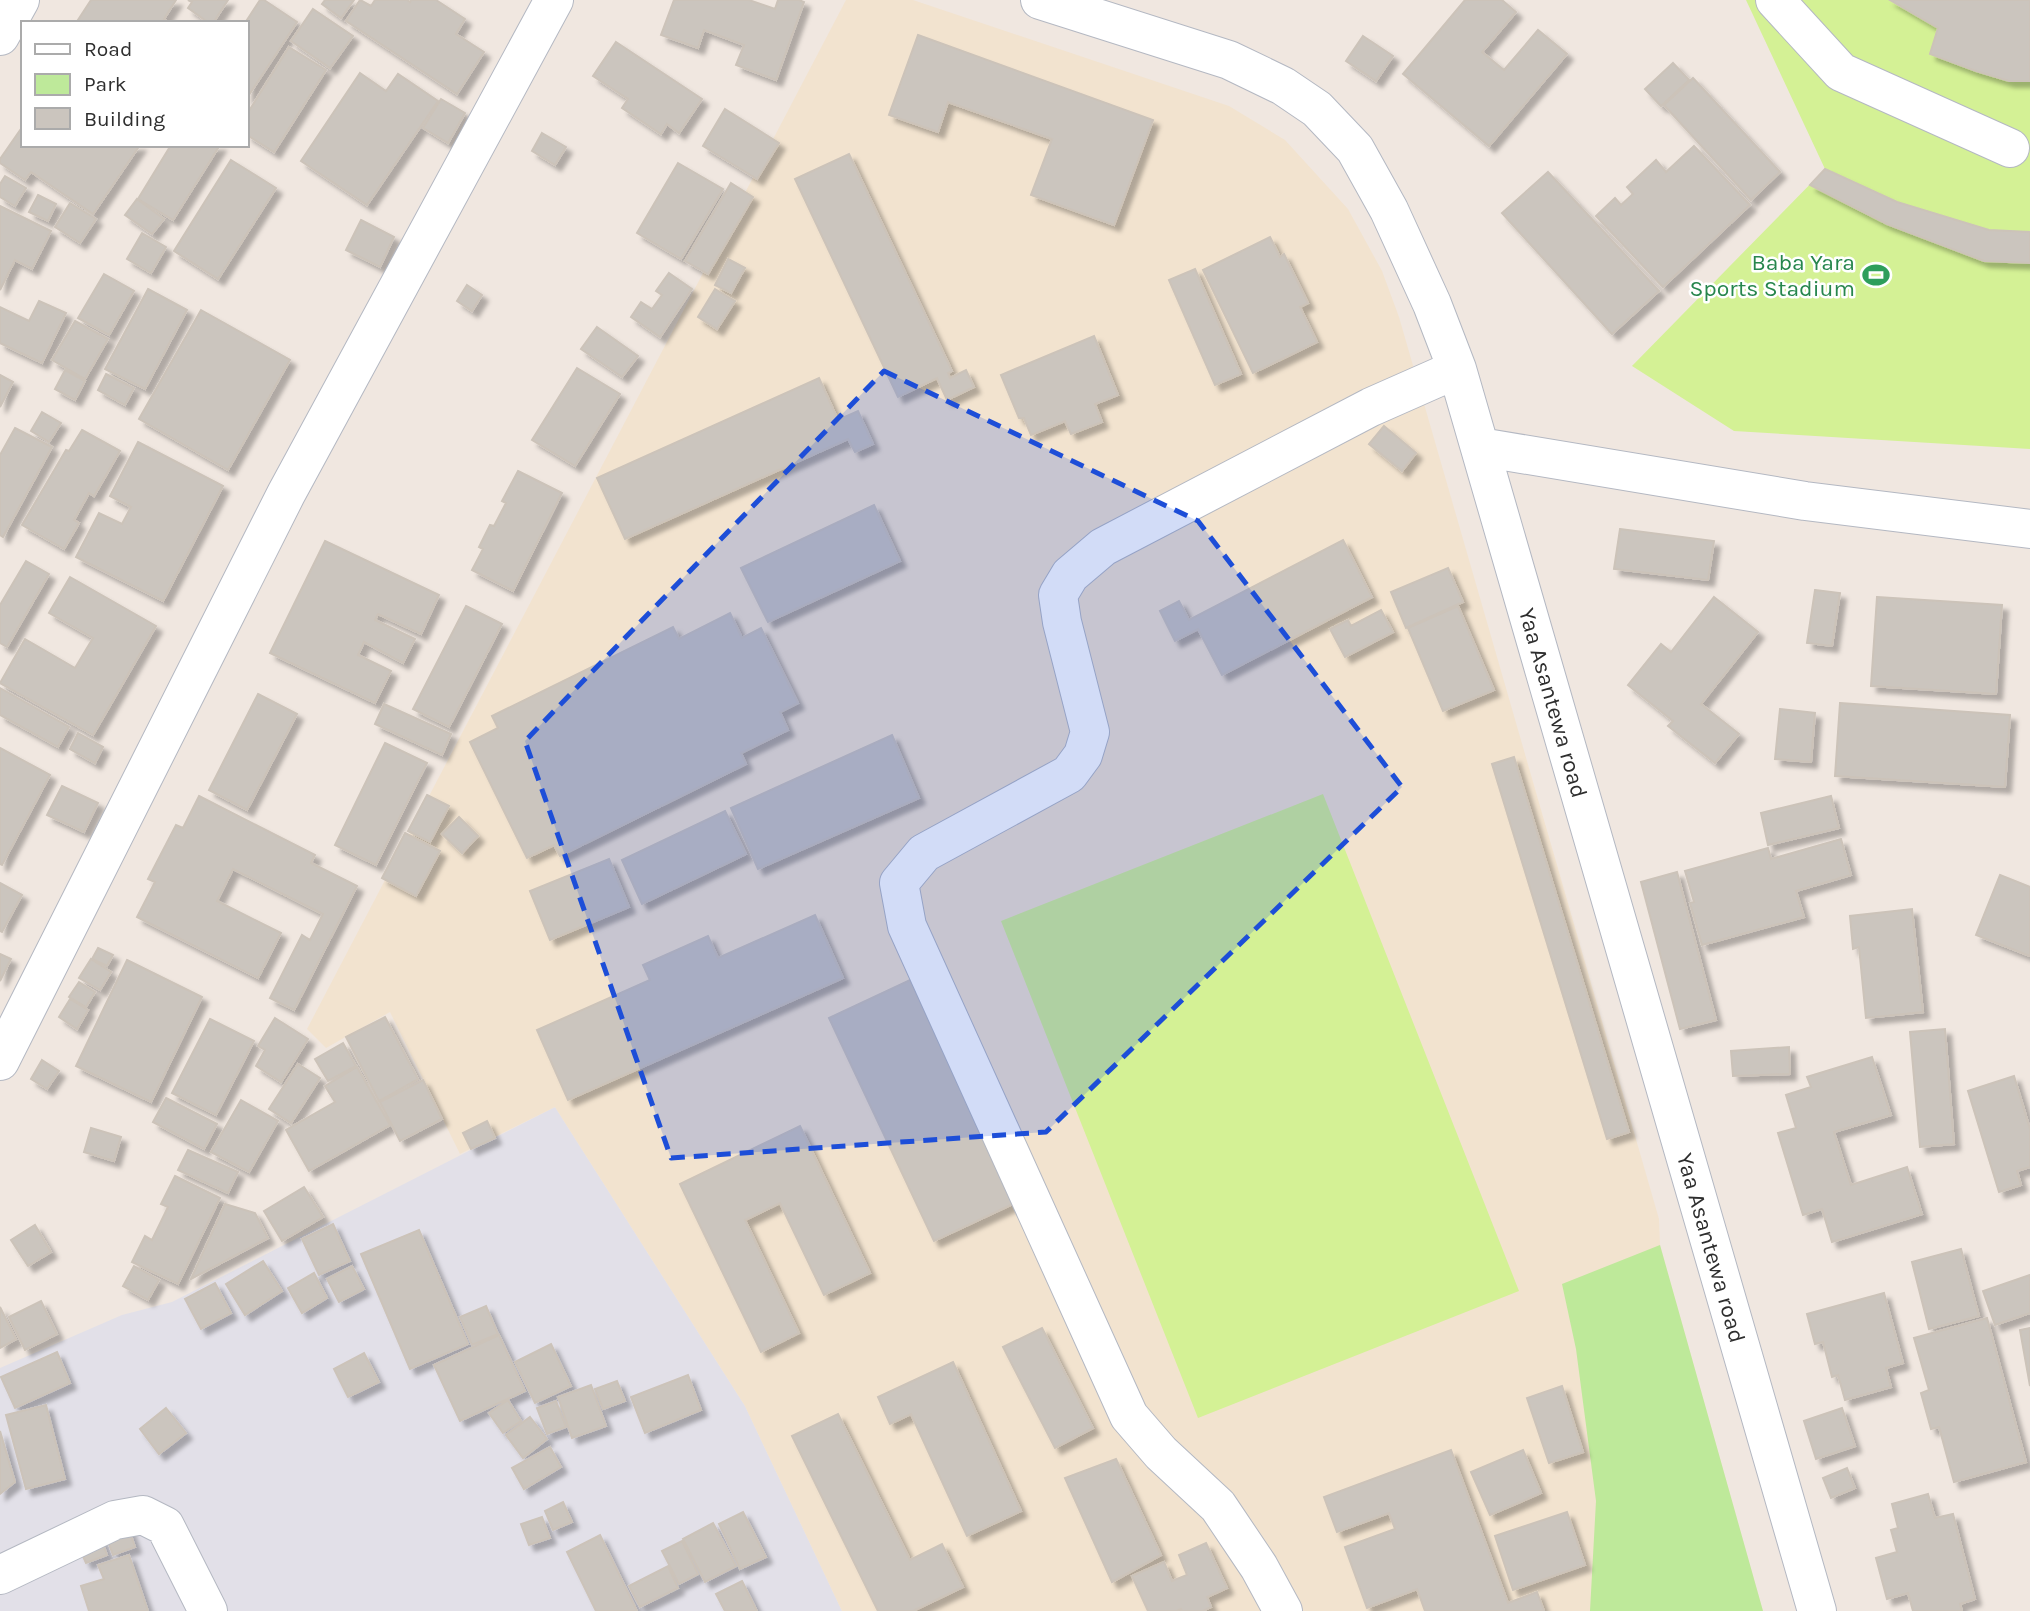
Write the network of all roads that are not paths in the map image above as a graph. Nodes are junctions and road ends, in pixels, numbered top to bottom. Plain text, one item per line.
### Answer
1 (20, 0) edge
2 (554, 0) edge
3 (1040, 0) edge
4 (1775, 0) edge
5 (0, 36) edge
6 (2010, 148) dead end
7 (1457, 369) junction
8 (1480, 447) junction
9 (2030, 529) edge
10 (0, 1061) edge
11 (0, 1575) edge
12 (208, 1611) edge
13 (1283, 1611) edge
14 (1817, 1611) edge

1 - 5 street
2 - 10 street
3 - 7 street, Yaa Asantewa road
4 - 6 street
7 - 8 street, Yaa Asantewa road
7 - 13 street
8 - 9 street
8 - 14 street, Yaa Asantewa road
11 - 12 street

